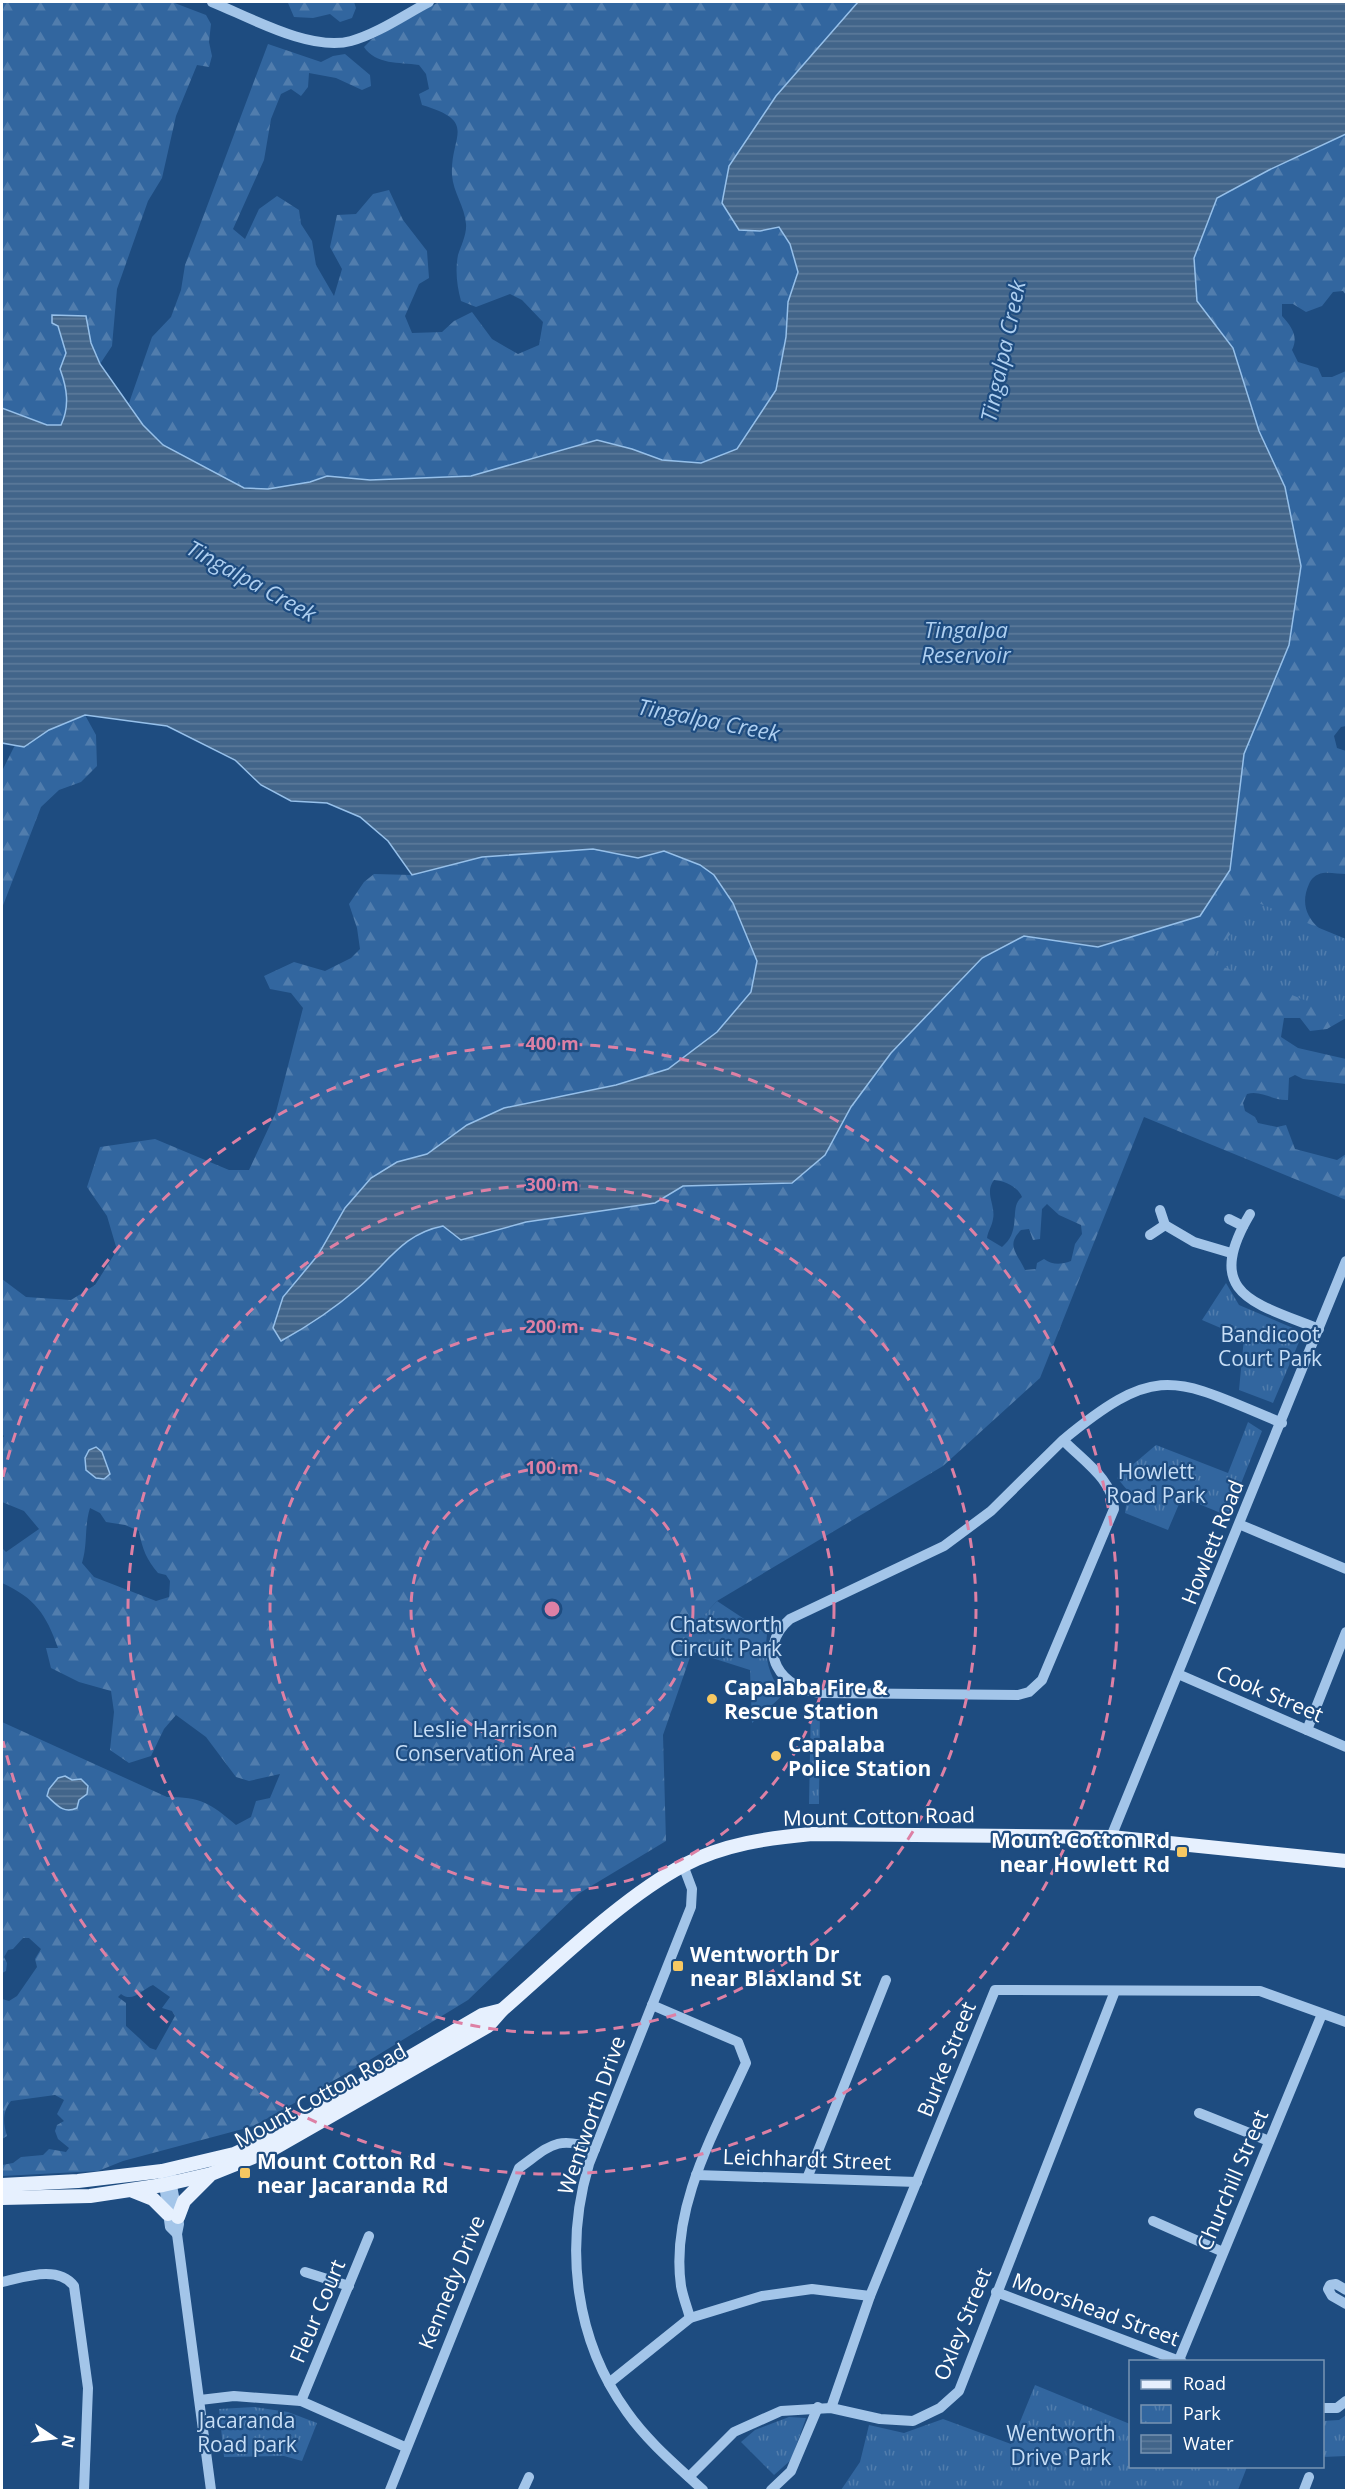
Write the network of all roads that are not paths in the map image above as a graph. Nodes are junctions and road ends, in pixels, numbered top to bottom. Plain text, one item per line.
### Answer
1 (212, 2) edge
2 (429, 2) edge
3 (1160, 1210) dead end
4 (1250, 1214) dead end
5 (1229, 1219) dead end
6 (1165, 1226) junction
7 (1243, 1226) junction
8 (1150, 1235) dead end
9 (1231, 1253) junction
10 (1347, 1261) edge
11 (1319, 1329) junction
12 (1282, 1423) junction
13 (1063, 1440) junction
14 (1241, 1525) junction
15 (1347, 1569) edge
16 (1347, 1632) edge
17 (1178, 1674) junction
18 (1307, 1730) junction
19 (1347, 1747) edge
20 (1111, 1838) junction
21 (1347, 1861) edge
22 (683, 1865) junction
23 (886, 1980) dead end
24 (1115, 1990) junction
25 (651, 2005) junction
26 (502, 2010) junction
27 (1322, 2014) junction
28 (1347, 2022) edge
29 (1199, 2113) dead end
30 (1269, 2141) junction
31 (595, 2149) junction
32 (211, 2174) junction
33 (696, 2175) junction
34 (808, 2176) junction
35 (166, 2177) junction
36 (917, 2182) junction
37 (2, 2185) edge
38 (131, 2191) junction
39 (2, 2198) edge
40 (173, 2216) junction
41 (1154, 2221) dead end
42 (369, 2236) dead end
43 (1224, 2252) junction
44 (305, 2272) dead end
45 (2, 2282) edge
46 (349, 2286) junction
47 (1347, 2290) edge
48 (996, 2292) junction
49 (870, 2296) junction
50 (1347, 2304) edge
51 (690, 2318) junction
52 (1177, 2360) edge
53 (1180, 2360) edge
54 (609, 2383) junction
55 (200, 2400) junction
56 (301, 2401) junction
57 (1347, 2402) edge
58 (818, 2407) junction
59 (831, 2408) junction
60 (1324, 2408) edge
61 (405, 2447) junction
62 (529, 2477) dead end
63 (689, 2477) junction
64 (1309, 2477) dead end
65 (84, 2490) edge
66 (211, 2490) edge
67 (392, 2490) edge
68 (523, 2490) edge
69 (703, 2490) edge
70 (771, 2490) edge
71 (1304, 2490) edge

1 - 2 street
3 - 6 street
4 - 7 street
5 - 7 street
6 - 8 street
6 - 9 street
7 - 9 street
9 - 11 street
10 - 11 street, Howlett Road
11 - 12 street, Howlett Road
12 - 13 street
12 - 14 street, Howlett Road
13 - 13 street
14 - 15 street
14 - 17 street, Howlett Road
16 - 18 street
17 - 18 street, Cook Street
17 - 20 street, Howlett Road
18 - 19 street, Cook Street
20 - 21 main road, Mount Cotton Road
20 - 22 main road, Mount Cotton Road
22 - 25 street, Wentworth Drive
22 - 26 main road, Mount Cotton Road
23 - 34 street
24 - 27 street, Burke Street
24 - 36 street, Burke Street
24 - 48 street, Oxley Street
25 - 31 street, Wentworth Drive
25 - 33 street
26 - 32 main road, Mount Cotton Road
26 - 35 main road, Mount Cotton Road
27 - 28 street, Burke Street
27 - 30 street, Churchill Street
29 - 30 street
30 - 43 street, Churchill Street
31 - 54 street, Wentworth Drive
31 - 61 street, Kennedy Drive
32 - 35 main road, Mount Cotton Road
32 - 40 main road
33 - 34 street, Leichhardt Street
33 - 51 street
34 - 36 street, Leichhardt Street
35 - 37 main road, Mount Cotton Road
35 - 38 main road, Mount Cotton Road
35 - 40 street
36 - 49 street, Burke Street
38 - 39 main road, Mount Cotton Road
38 - 40 main road
40 - 55 street
41 - 43 street
42 - 46 street, Fleur Court
43 - 53 street, Churchill Street
44 - 46 street
45 - 65 street
46 - 56 street, Fleur Court
47 - 50 street
48 - 52 street, Moorshead Street
48 - 59 street, Oxley Street
49 - 51 street
49 - 59 street, Burke Street
51 - 54 street
54 - 63 street, Wentworth Drive
55 - 56 street
55 - 66 street
56 - 61 street
57 - 60 street
58 - 59 street, Oxley Street
58 - 63 street, Oxley Street
58 - 70 street
61 - 67 street, Kennedy Drive
62 - 68 street
63 - 69 street, Wentworth Drive
64 - 71 street

